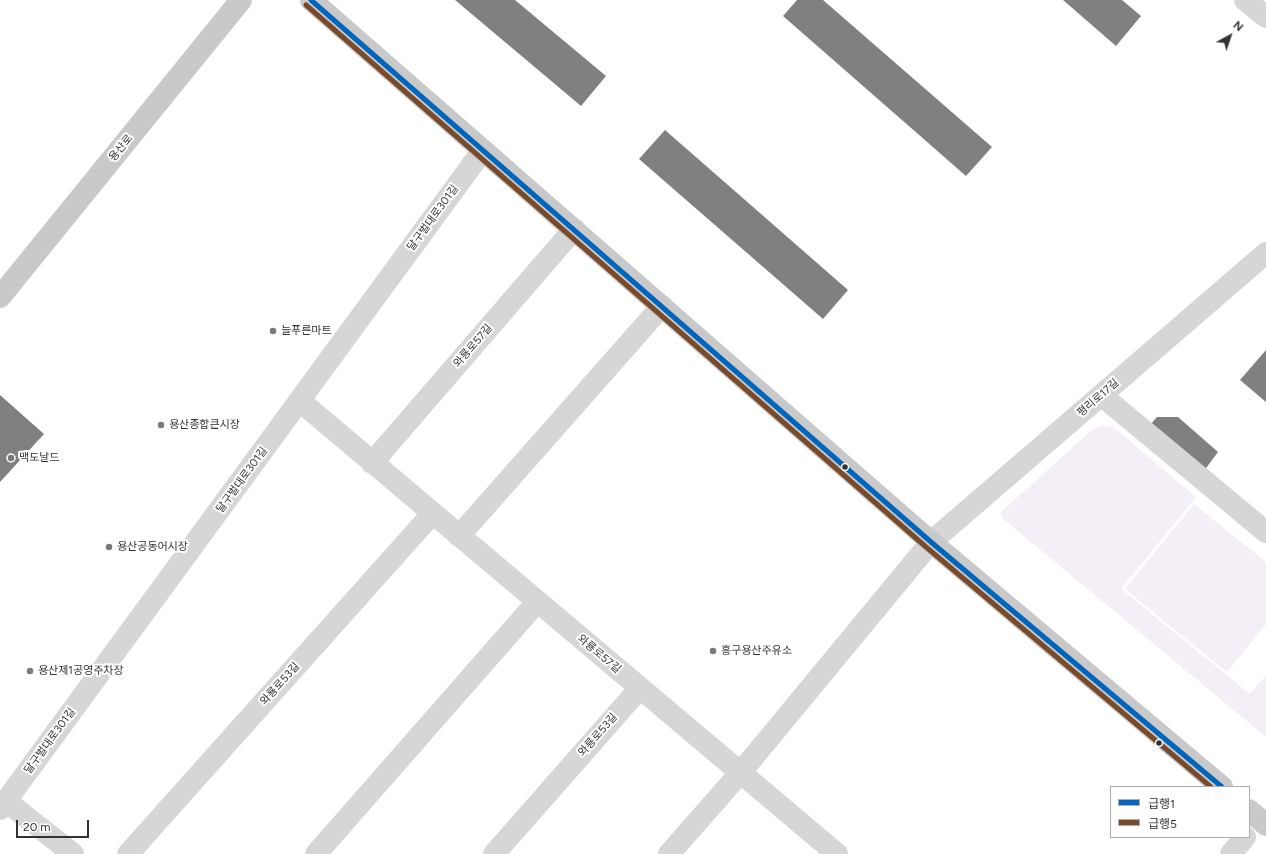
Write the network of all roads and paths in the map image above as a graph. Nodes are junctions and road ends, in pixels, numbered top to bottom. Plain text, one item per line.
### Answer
1 (241, 0) edge
2 (311, 0) edge
3 (1246, 0) edge
4 (1266, 17) edge
5 (483, 150) junction
6 (574, 229) junction
7 (1266, 253) edge
8 (0, 296) edge
9 (662, 306) junction
10 (1101, 395) junction
11 (300, 401) junction
12 (372, 463) junction
13 (432, 514) junction
14 (1266, 532) edge
15 (458, 536) junction
16 (931, 542) junction
17 (537, 602) junction
18 (640, 688) junction
19 (741, 772) junction
20 (1221, 786) edge
21 (3, 805) edge
22 (1244, 838) edge
23 (73, 854) edge
24 (128, 854) edge
25 (316, 854) edge
26 (494, 854) edge
27 (670, 854) edge
28 (837, 854) edge
29 (1231, 854) edge

1 - 8 main road, 용산로
2 - 5 main road
3 - 4 street
5 - 6 main road
5 - 11 street, 달구벌대로301길
6 - 9 main road
6 - 12 street, 와룡로57길
7 - 10 street, 평리로17길
9 - 15 street
9 - 16 main road
10 - 14 street
10 - 16 street, 평리로17길
11 - 12 street, 와룡로57길
11 - 21 street, 달구벌대로301길
12 - 13 street, 와룡로57길
13 - 15 street, 와룡로57길
13 - 24 street, 와룡로53길
15 - 17 street, 와룡로57길
16 - 19 street
16 - 20 main road
17 - 18 street, 와룡로57길
17 - 25 street
18 - 19 street, 와룡로57길
18 - 26 street, 와룡로53길
19 - 27 street
19 - 28 street, 와룡로57길
21 - 23 street
22 - 29 street

